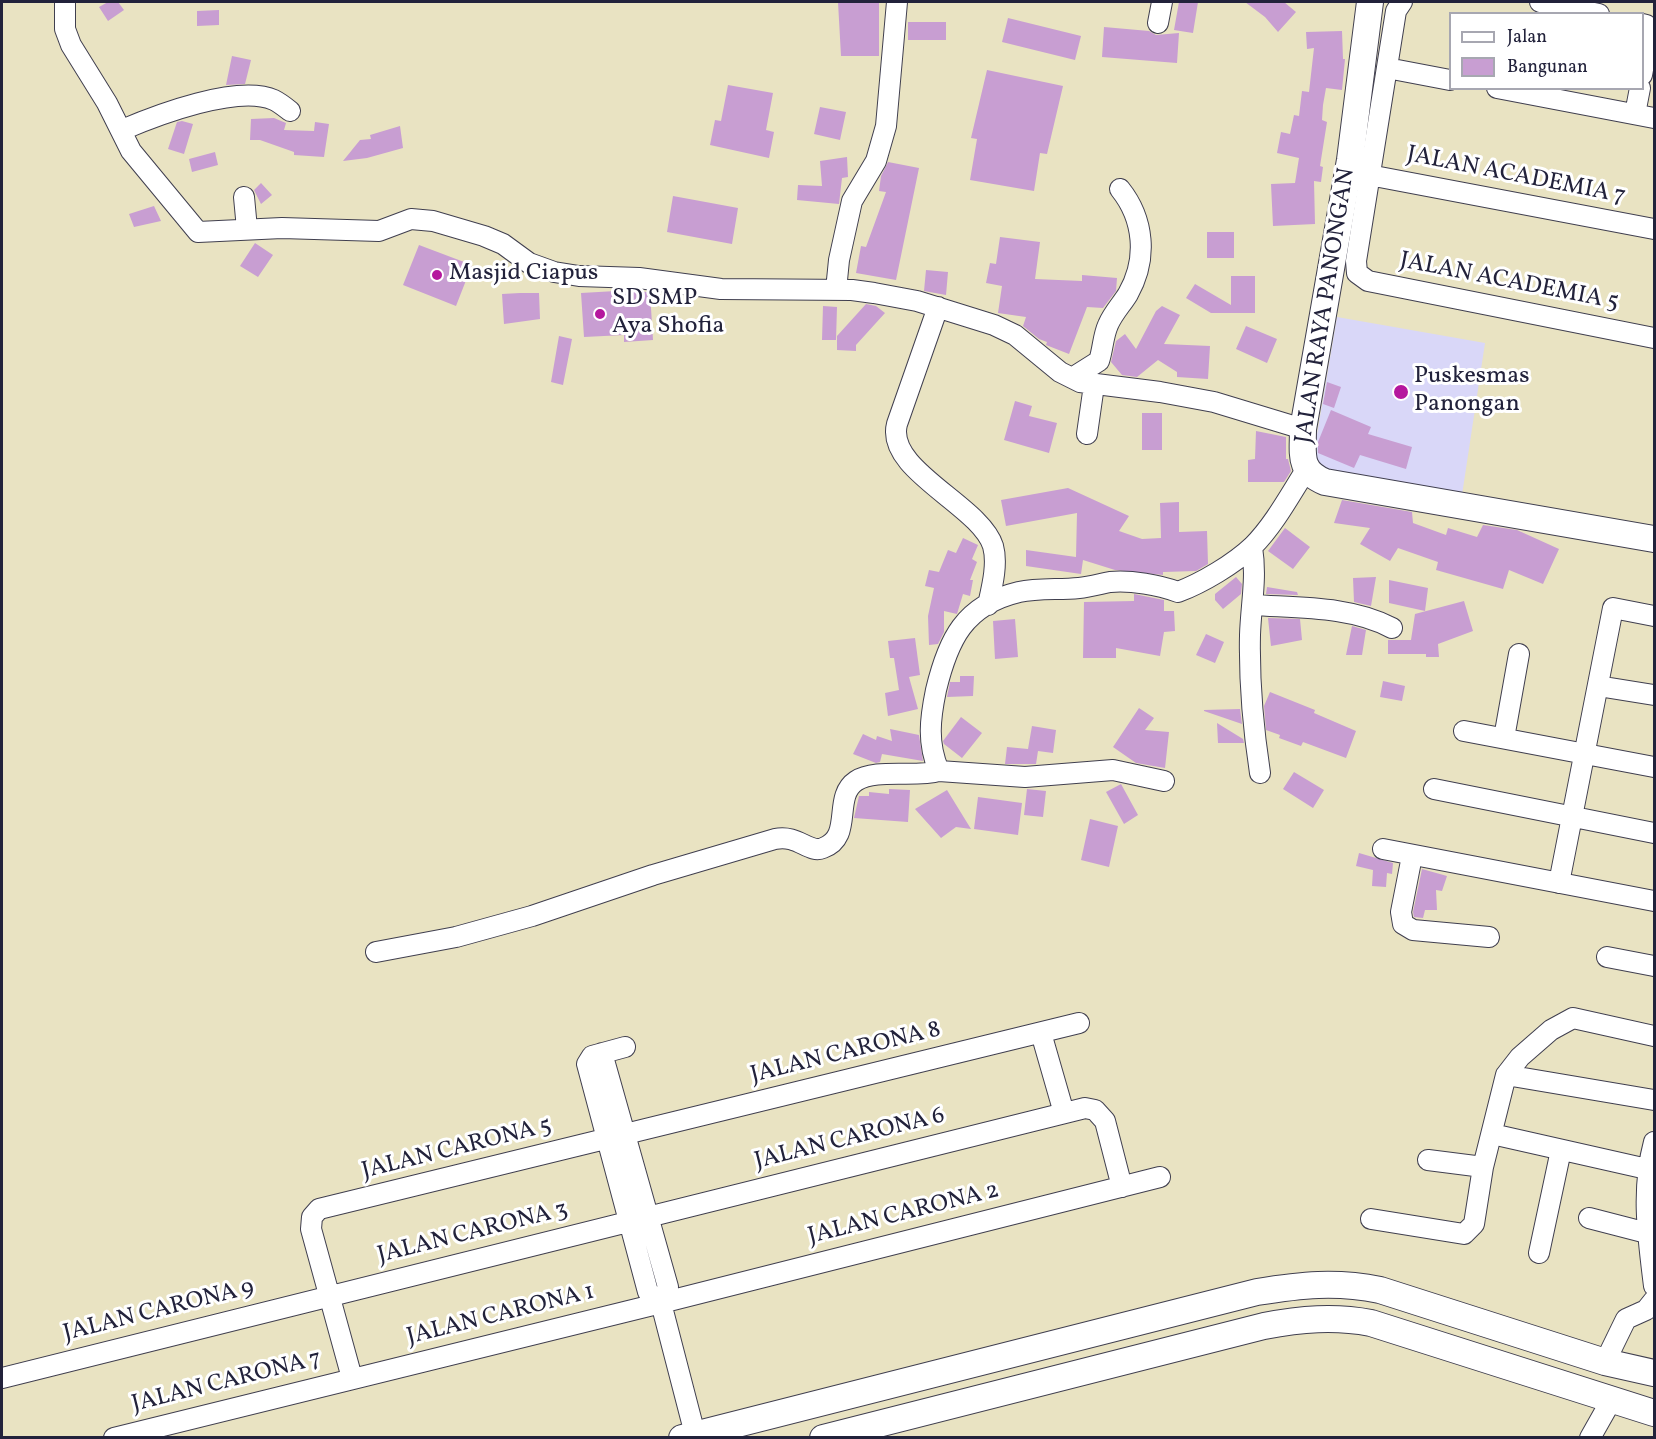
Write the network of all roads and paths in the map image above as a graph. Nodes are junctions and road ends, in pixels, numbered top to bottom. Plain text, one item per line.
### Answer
1 (65, 2) edge
2 (897, 2) edge
3 (1162, 2) edge
4 (1370, 2) edge
5 (1402, 2) edge
6 (1540, 2) edge
7 (1589, 12) edge
8 (1158, 23) dead end
9 (1644, 25) edge
10 (1644, 64) edge
11 (1387, 68) junction
12 (1449, 80) edge
13 (1508, 90) edge
14 (1640, 90) edge
15 (290, 111) dead end
16 (1645, 116) edge
17 (122, 130) junction
18 (1369, 175) junction
19 (1120, 189) dead end
20 (243, 197) dead end
21 (247, 229) junction
22 (1654, 229) edge
23 (837, 290) junction
24 (939, 307) junction
25 (1654, 338) edge
26 (1072, 378) junction
27 (1094, 385) junction
28 (1303, 429) junction
29 (1087, 434) dead end
30 (1306, 470) junction
31 (1654, 539) edge
32 (1252, 547) junction
33 (988, 605) junction
34 (1253, 605) junction
35 (1654, 616) edge
36 (1392, 628) dead end
37 (1519, 654) dead end
38 (1598, 686) junction
39 (1654, 695) edge
40 (1464, 731) dead end
41 (1504, 738) junction
42 (1583, 753) junction
43 (1654, 767) edge
44 (939, 771) junction
45 (1260, 773) dead end
46 (1164, 782) dead end
47 (1434, 789) dead end
48 (1572, 818) junction
49 (1654, 833) edge
50 (1383, 849) dead end
51 (1412, 856) junction
52 (1559, 883) junction
53 (1654, 901) edge
54 (1489, 937) dead end
55 (376, 952) dead end
56 (1607, 957) dead end
57 (1654, 966) edge
58 (1078, 1023) dead end
59 (1041, 1033) junction
60 (1654, 1036) edge
61 (625, 1047) dead end
62 (1506, 1075) junction
63 (1654, 1100) edge
64 (1064, 1113) junction
65 (1492, 1134) junction
66 (616, 1137) junction
67 (1654, 1142) edge
68 (1561, 1150) junction
69 (1428, 1160) dead end
70 (1484, 1167) junction
71 (1647, 1169) junction
72 (1160, 1177) dead end
73 (1122, 1187) junction
74 (649, 1217) junction
75 (1589, 1218) dead end
76 (1371, 1219) dead end
77 (629, 1222) junction
78 (1647, 1233) junction
79 (1539, 1253) dead end
80 (1654, 1286) edge
81 (329, 1295) junction
82 (1654, 1300) edge
83 (662, 1304) junction
84 (1605, 1362) junction
85 (1654, 1373) edge
86 (2, 1378) edge
87 (352, 1378) junction
88 (1612, 1399) junction
89 (1654, 1413) edge
90 (691, 1436) edge
91 (114, 1437) edge
92 (823, 1437) edge
93 (1590, 1437) edge

1 - 17 street
2 - 23 street
3 - 8 street
4 - 28 street, JALAN RAYA PANONGAN
5 - 11 street
6 - 7 street
9 - 10 street
11 - 12 street
11 - 18 street
13 - 16 street
14 - 16 street
15 - 17 street
17 - 21 street
18 - 22 street, JALAN ACADEMIA 7
18 - 25 street, JALAN ACADEMIA 5
19 - 26 street
20 - 21 street
21 - 23 street
23 - 24 street
24 - 26 street
24 - 33 street
26 - 27 street
27 - 28 street
27 - 29 street
28 - 30 street, JALAN RAYA PANONGAN
30 - 31 street, JALAN RAYA PANONGAN
30 - 32 street
32 - 33 street
32 - 34 street
33 - 44 street
34 - 36 street
34 - 45 street
35 - 38 street
37 - 41 street
38 - 39 street
38 - 42 street
40 - 41 street
41 - 42 street
42 - 43 street
42 - 48 street
44 - 46 street
44 - 55 street
47 - 48 street
48 - 49 street
48 - 52 street
50 - 51 street
51 - 52 street
51 - 54 street
52 - 53 street
56 - 57 street
58 - 59 street, JALAN CARONA 8
59 - 64 street
59 - 66 street, JALAN CARONA 8
60 - 62 street
61 - 66 street
62 - 63 street
62 - 65 street
64 - 73 street, JALAN CARONA 6
64 - 74 street, JALAN CARONA 6
65 - 68 street
65 - 70 street
66 - 74 street
66 - 77 street
66 - 81 street, JALAN CARONA 5
67 - 71 street
68 - 71 street
68 - 79 street
69 - 70 street
70 - 76 street
71 - 78 street
72 - 73 street, JALAN CARONA 2
73 - 83 street, JALAN CARONA 2
74 - 77 street, JALAN CARONA 6
74 - 83 street
75 - 78 street
77 - 81 street, JALAN CARONA 3
77 - 83 street
78 - 80 street
81 - 86 street, JALAN CARONA 9
81 - 87 street
82 - 84 street
83 - 87 street, JALAN CARONA 1
83 - 90 street
84 - 85 street
84 - 90 street
87 - 91 street, JALAN CARONA 7
88 - 89 street
88 - 92 street
88 - 93 street

